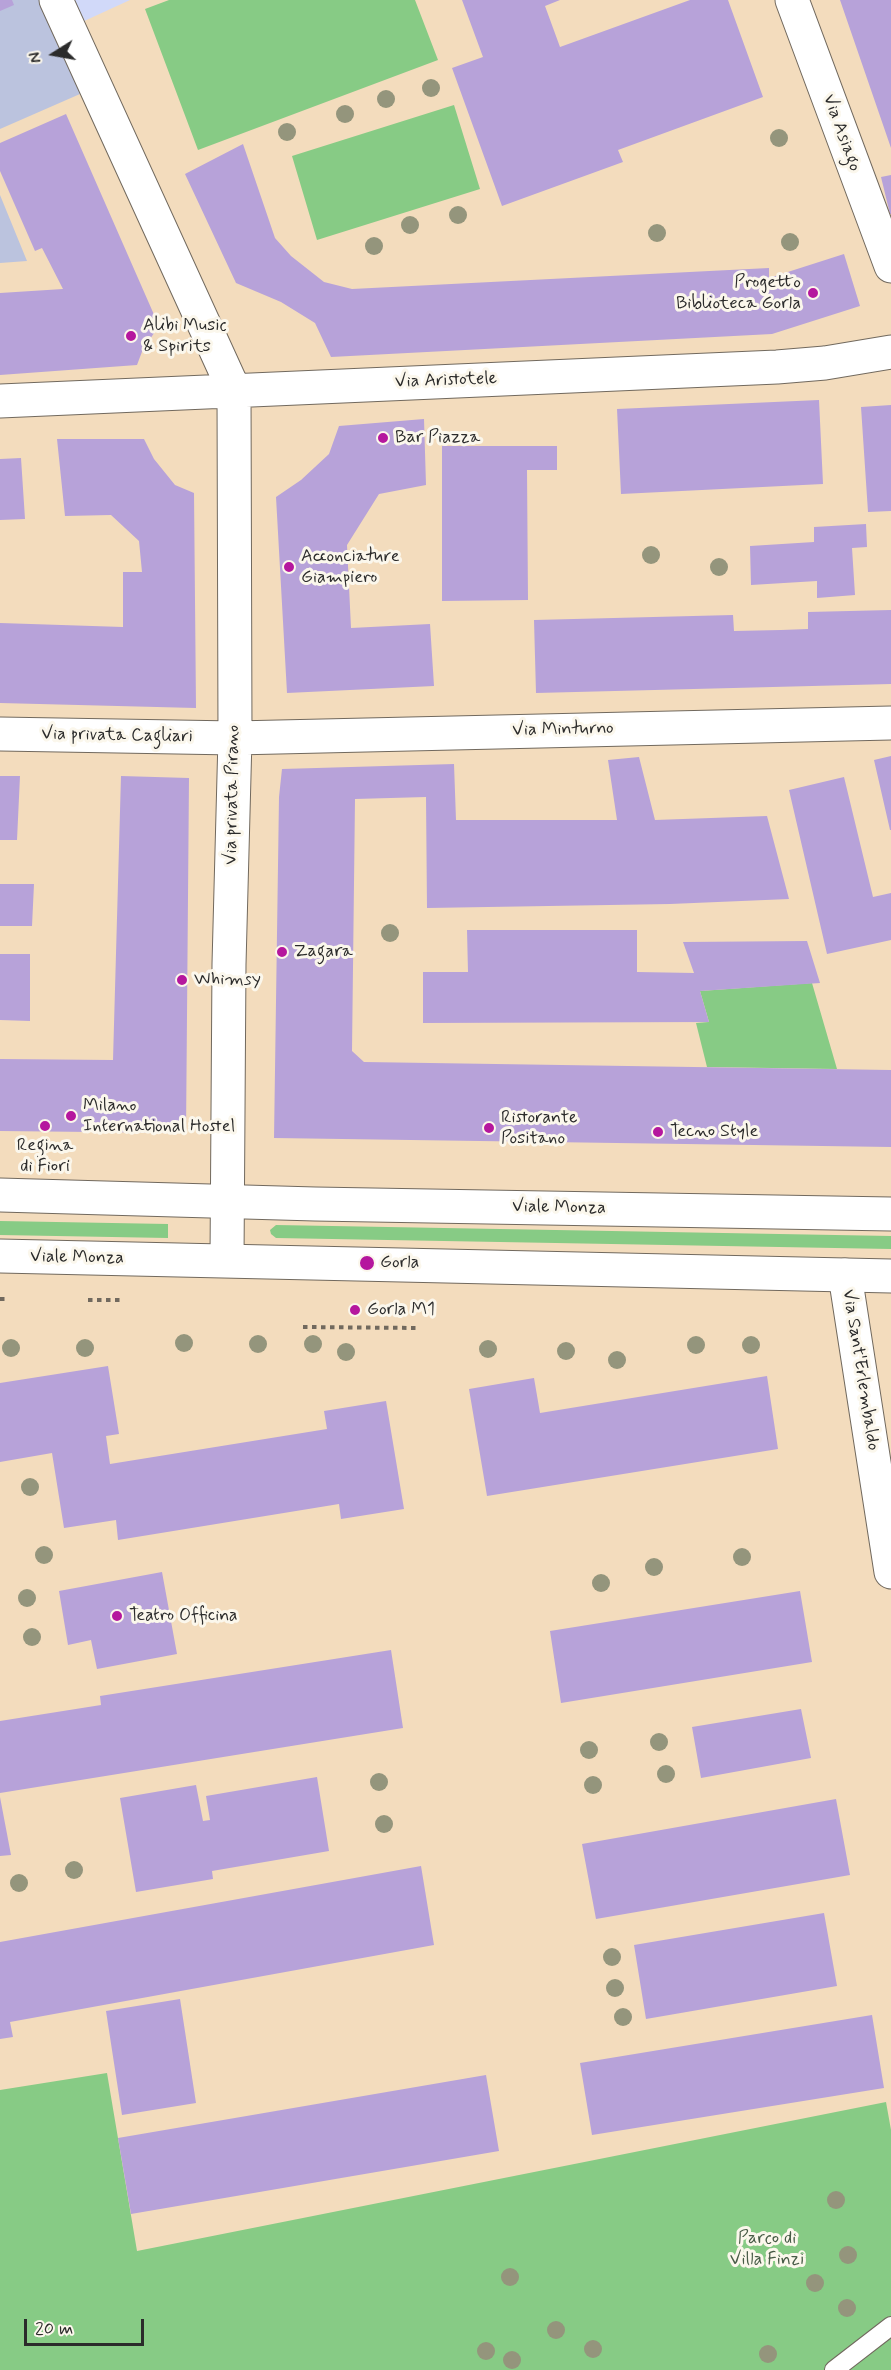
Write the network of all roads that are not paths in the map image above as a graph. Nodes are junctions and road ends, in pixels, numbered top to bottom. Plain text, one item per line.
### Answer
1 (56, 0) edge
2 (792, 0) edge
3 (891, 266) edge
4 (891, 352) edge
5 (234, 390) junction
6 (0, 401) edge
7 (891, 723) edge
8 (0, 734) edge
9 (235, 738) junction
10 (0, 1195) edge
11 (226, 1200) junction
12 (891, 1214) edge
13 (0, 1256) edge
14 (226, 1260) junction
15 (845, 1275) junction
16 (891, 1276) edge
17 (891, 1572) edge
18 (891, 2326) edge
19 (834, 2370) edge

1 - 5 street
2 - 3 street, Via Asiago
4 - 5 street, Via Aristotele
5 - 6 street, Via Aristotele
5 - 9 street, Via privata Pirano
7 - 9 street, Via Minturno
8 - 9 street, Via privata Cagliari
9 - 11 street, Via privata Pirano
10 - 11 street, Viale Monza
11 - 12 street, Viale Monza
11 - 14 street
13 - 14 street, Viale Monza
14 - 15 street, Viale Monza
15 - 16 street, Viale Monza
15 - 17 street, Via Sant'Erlembaldo
18 - 19 lane

